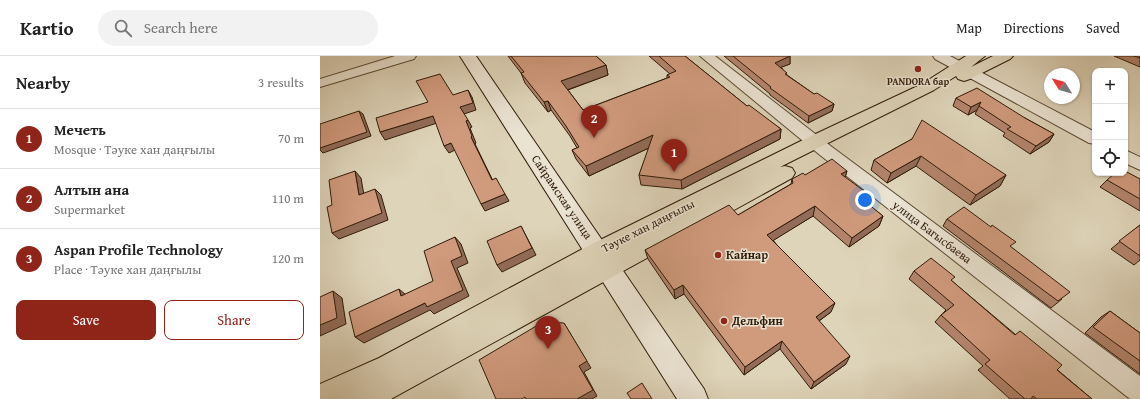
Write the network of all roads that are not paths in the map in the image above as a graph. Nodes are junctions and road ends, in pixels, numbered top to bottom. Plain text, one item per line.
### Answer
1 (409, 56) edge
2 (468, 56) edge
3 (707, 56) edge
4 (940, 56) edge
5 (1005, 56) edge
6 (972, 66) edge
7 (320, 83) edge
8 (1092, 138) edge
9 (820, 146) junction
10 (1128, 158) edge
11 (1140, 164) edge
12 (603, 260) junction
13 (1140, 391) edge
14 (320, 398) edge
15 (362, 399) edge
16 (694, 399) edge

1 - 7 street
2 - 12 main road, Сайрамская улица
3 - 9 street, улица Багысбаева
4 - 6 street
5 - 6 main road, Тәуке хан даңғылы
6 - 8 street
6 - 9 main road, Тәуке хан даңғылы
9 - 12 main road, Тәуке хан даңғылы
9 - 13 street, улица Багысбаева
10 - 11 street
12 - 14 main road, Тәуке хан даңғылы
12 - 15 main road, Тәуке хан даңғылы
12 - 16 main road, Сайрамская улица

